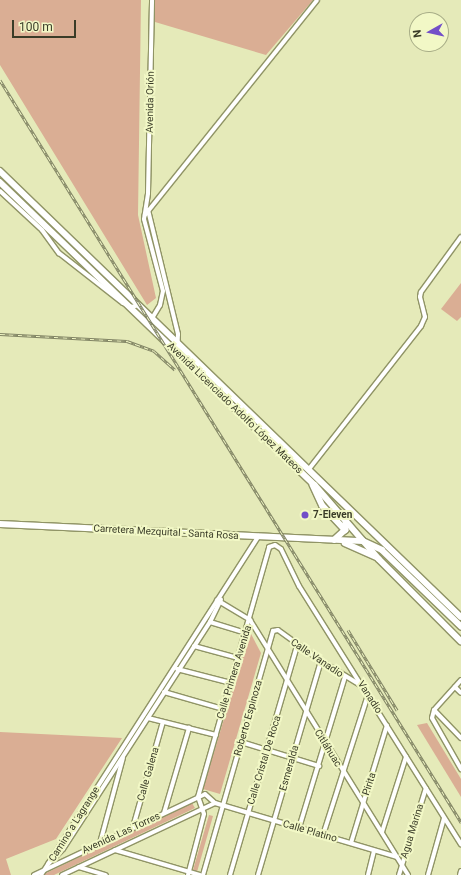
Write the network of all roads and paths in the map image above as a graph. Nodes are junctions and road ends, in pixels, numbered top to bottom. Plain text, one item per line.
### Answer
1 (152, 0) edge
2 (317, 0) edge
3 (0, 171) edge
4 (0, 182) edge
5 (0, 191) edge
6 (147, 203) junction
7 (149, 211) junction
8 (145, 215) junction
9 (461, 237) edge
10 (165, 291) junction
11 (138, 305) junction
12 (128, 306) junction
13 (152, 318) junction
14 (147, 324) junction
15 (179, 345) junction
16 (176, 352) junction
17 (308, 469) junction
18 (312, 482) junction
19 (346, 518) junction
20 (0, 524) edge
21 (368, 527) junction
22 (345, 530) junction
23 (259, 536) junction
24 (332, 540) junction
25 (341, 541) junction
26 (363, 541) junction
27 (269, 547) joint
28 (379, 559) junction
29 (220, 599) junction
30 (461, 617) edge
31 (250, 620) junction
32 (210, 622) junction
33 (461, 626) edge
34 (273, 631) joint
35 (246, 632) junction
36 (460, 639) edge
37 (194, 646) junction
38 (297, 646) junction
39 (268, 650) junction
40 (238, 658) junction
41 (321, 662) junction
42 (174, 666) junction
43 (178, 670) junction
44 (345, 677) junction
45 (461, 680) edge
46 (231, 683) junction
47 (287, 683) junction
48 (362, 686) junction
49 (455, 687) junction
50 (164, 692) junction
51 (461, 693) edge
52 (368, 695) junction
53 (223, 709) junction
54 (434, 710) junction
55 (306, 714) junction
56 (148, 718) junction
57 (163, 722) junction
58 (387, 725) junction
59 (189, 728) junction
60 (216, 734) junction
61 (461, 738) edge
62 (241, 742) junction
63 (325, 744) junction
64 (267, 750) junction
65 (124, 754) junction
66 (406, 757) junction
67 (292, 758) junction
68 (319, 766) junction
69 (461, 769) edge
70 (343, 773) junction
71 (426, 788) junction
72 (198, 797) junction
73 (215, 803) junction
74 (362, 803) junction
75 (222, 806) junction
76 (202, 809) junction
77 (164, 813) junction
78 (248, 814) junction
79 (444, 818) junction
80 (274, 821) junction
81 (133, 827) junction
82 (299, 828) junction
83 (382, 832) junction
84 (323, 835) junction
85 (100, 843) junction
86 (351, 843) junction
87 (461, 844) edge
88 (114, 850) junction
89 (374, 851) junction
90 (397, 857) junction
91 (48, 864) junction
92 (402, 865) junction
93 (78, 867) junction
94 (44, 870) junction
95 (461, 871) edge
96 (91, 873) edge
97 (188, 874) edge
98 (34, 875) edge
99 (41, 875) edge
100 (62, 875) edge
101 (106, 875) edge
102 (201, 875) edge
103 (230, 875) edge
104 (258, 875) edge
105 (368, 875) edge
106 (399, 875) edge
107 (408, 875) edge
108 (428, 875) edge
109 (460, 875) edge

1 - 6 street, Avenida Orión
2 - 7 street
3 - 11 main road, Avenida Licenciado Adolfo López Mateos
4 - 12 main road, Avenida Licenciado Adolfo López Mateos
5 - 12 street
6 - 7 street, Avenida Orión
6 - 8 street, Avenida Orión
7 - 8 street
7 - 10 street, Avenida Orión
8 - 10 street, Avenida Orión
9 - 17 street
10 - 13 street, Avenida Orión
10 - 15 street, Avenida Orión
11 - 12 street
11 - 13 main road, Avenida Licenciado Adolfo López Mateos
12 - 14 main road, Avenida Licenciado Adolfo López Mateos
13 - 14 street, Avenida Orión
13 - 15 main road, Avenida Licenciado Adolfo López Mateos
14 - 16 main road, Avenida Licenciado Adolfo López Mateos
15 - 16 street
15 - 17 main road, Avenida Licenciado Adolfo López Mateos
16 - 18 main road, Avenida Licenciado Adolfo López Mateos
17 - 21 main road, Avenida Licenciado Adolfo López Mateos
18 - 19 main road, Avenida Licenciado Adolfo López Mateos
18 - 22 main road
19 - 22 main road
19 - 26 main road, Avenida Licenciado Adolfo López Mateos
20 - 23 main road, Carretera Mezquital - Santa Rosa
21 - 26 main road
21 - 30 main road, Avenida Licenciado Adolfo López Mateos
22 - 24 main road
23 - 24 main road, Carretera Mezquital - Santa Rosa
23 - 29 street, Camino a Lagrange
24 - 25 main road, Carretera Mezquital - Santa Rosa
25 - 26 main road
25 - 28 main road
26 - 28 main road, Avenida Licenciado Adolfo López Mateos
26 - 33 main road
27 - 31 street, Calle Primera Avenida
27 - 48 street, Vanadio
28 - 36 main road, Avenida Licenciado Adolfo López Mateos
29 - 31 street
29 - 32 street, Camino a Lagrange
29 - 42 street, Camino a Lagrange
31 - 35 street, Calle Primera Avenida
31 - 39 street, Citláhuac
32 - 35 street
32 - 37 street, Camino a Lagrange
34 - 38 street, Calle Vanadio
34 - 39 street, Roberto Espinoza
35 - 40 street, Calle Primera Avenida
37 - 40 street
37 - 43 street, Camino a Lagrange
38 - 41 street, Calle Vanadio
38 - 47 street, Calle Cristal De Roca
39 - 47 street, Citláhuac
39 - 62 street, Roberto Espinoza
40 - 46 street, Calle Primera Avenida
41 - 44 street, Calle Vanadio
41 - 55 street, Esmeralda
42 - 43 street
42 - 91 street, Camino a Lagrange
43 - 46 street
43 - 50 street, Camino a Lagrange
44 - 48 street, Calle Vanadio
44 - 63 street
45 - 49 street
46 - 53 street, Calle Primera Avenida
47 - 55 street, Citláhuac
47 - 64 street, Calle Cristal De Roca
48 - 52 street, Vanadio
49 - 51 street
49 - 54 street
50 - 53 street
50 - 56 street, Camino a Lagrange
52 - 58 street, Vanadio
52 - 70 street
53 - 60 street, Calle Primera Avenida
54 - 61 street
54 - 69 street
55 - 63 street, Citláhuac
55 - 67 street, Esmeralda
56 - 57 street
56 - 65 street, Camino a Lagrange
57 - 59 street
57 - 81 street, Calle Galena
58 - 66 street, Vanadio
58 - 74 street, Pirita
59 - 60 street
59 - 77 street
60 - 72 street, Calle Primera Avenida
62 - 64 street
62 - 75 street, Roberto Espinoza
63 - 68 street
63 - 70 street, Citláhuac
64 - 67 street
64 - 78 street, Calle Cristal De Roca
65 - 85 street
65 - 91 street, Camino a Lagrange
66 - 71 street, Vanadio
66 - 83 street
67 - 68 street
67 - 80 street, Esmeralda
68 - 82 street
70 - 74 street, Citláhuac
70 - 84 street
71 - 79 street, Vanadio
71 - 92 street, Agua Marina
72 - 73 street
72 - 76 street
72 - 77 street, Avenida Las Torres
73 - 75 street
73 - 76 street, Avenida Las Torres
74 - 83 street, Citláhuac
74 - 86 street, Pirita
75 - 78 street, Calle Platino
75 - 102 street, Roberto Espinoza
76 - 88 street, Avenida Las Torres
76 - 97 street
77 - 81 street, Avenida Las Torres
78 - 80 street, Calle Platino
78 - 103 street, Calle Cristal De Roca
79 - 87 street, Vanadio
79 - 108 street
80 - 82 street, Calle Platino
80 - 104 street, Esmeralda
81 - 85 street, Avenida Las Torres
82 - 84 street, Calle Platino
83 - 90 street, Citláhuac
84 - 86 street, Calle Platino
85 - 94 street, Avenida Las Torres
86 - 89 street, Calle Platino
88 - 93 street, Avenida Las Torres
88 - 97 street
89 - 90 street, Calle Platino
89 - 105 street
90 - 92 street, Citláhuac
91 - 94 street
92 - 106 street, Agua Marina
92 - 107 street, Citláhuac
93 - 96 street
93 - 100 street, Avenida Las Torres
94 - 98 street, Avenida Las Torres
94 - 99 street
95 - 109 street
96 - 101 street
97 - 102 street

